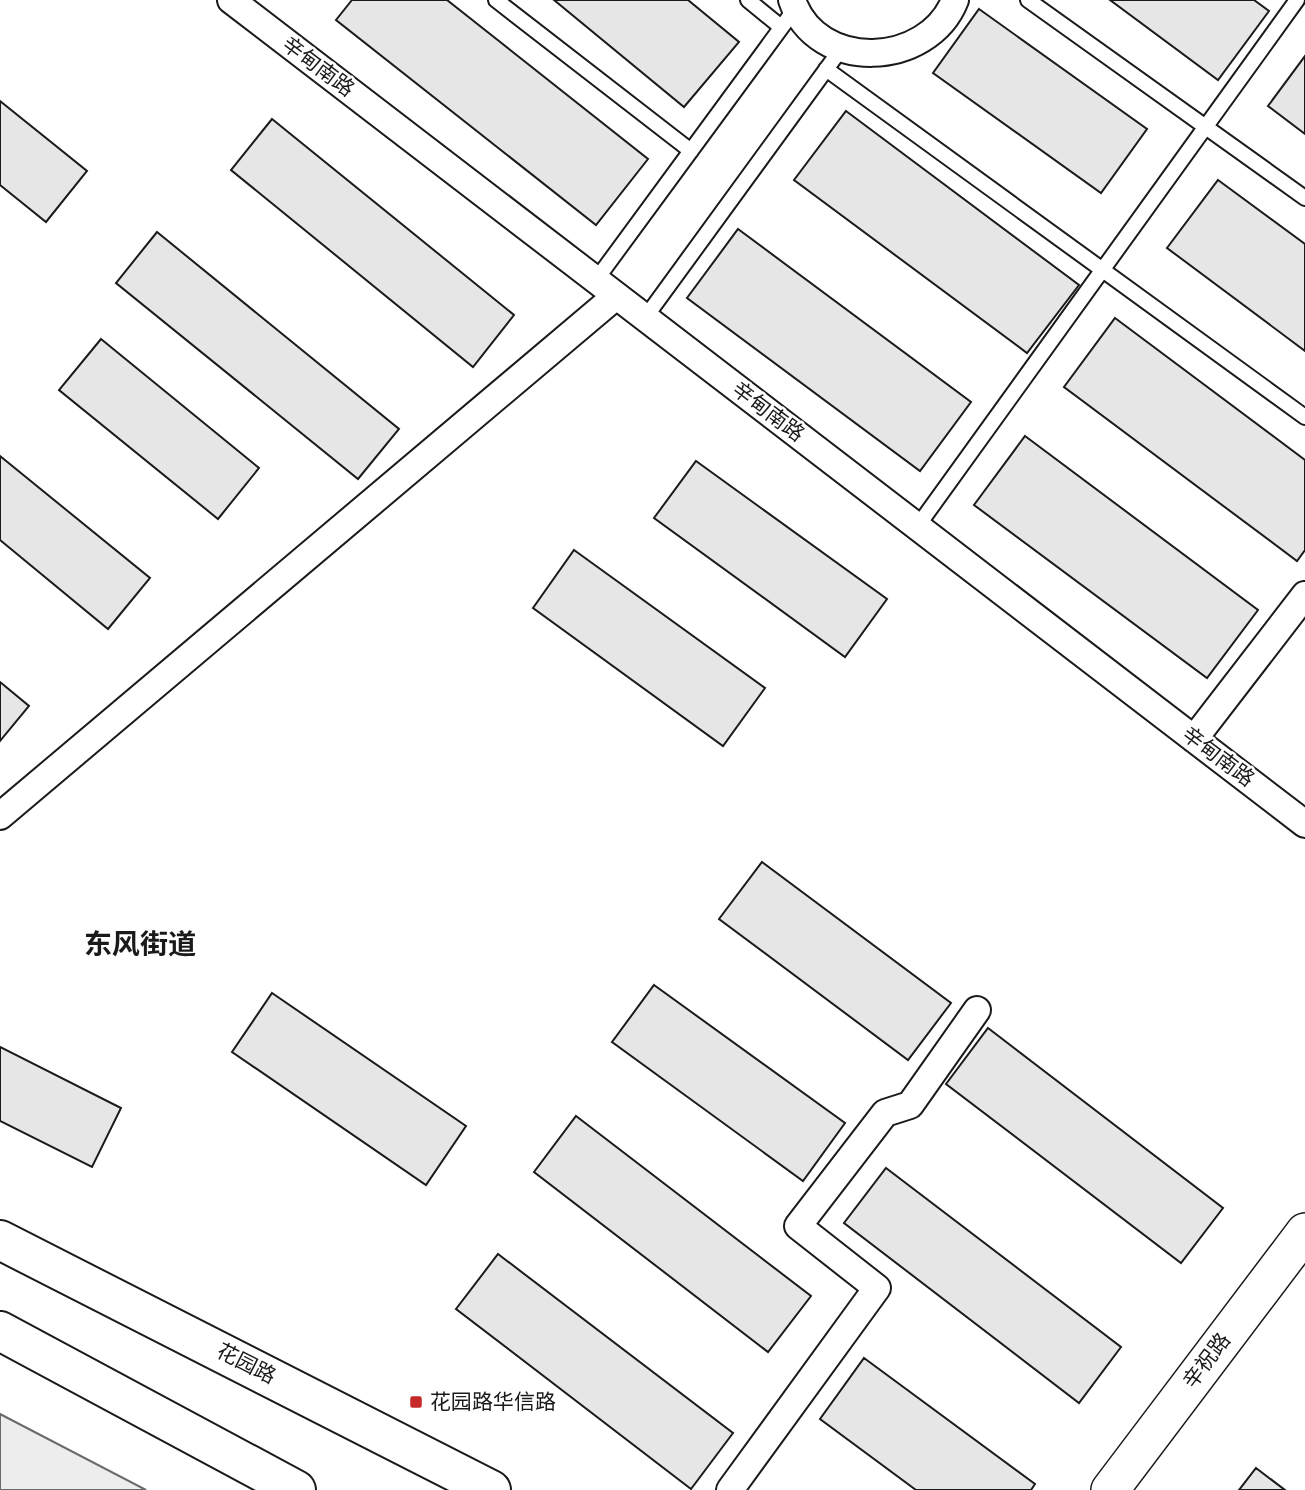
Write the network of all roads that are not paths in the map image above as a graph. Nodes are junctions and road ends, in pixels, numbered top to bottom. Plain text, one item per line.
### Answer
1 (231, 0) edge
2 (496, 0) edge
3 (748, 0) edge
4 (955, 0) edge
5 (1028, 0) edge
6 (1297, 0) edge
7 (789, 12) edge
8 (833, 59) junction
9 (691, 151) junction
10 (1305, 198) edge
11 (1103, 270) junction
12 (606, 288) junction
13 (645, 318) junction
14 (1305, 416) edge
15 (917, 527) junction
16 (1305, 595) edge
17 (1194, 739) junction
18 (0, 816) edge
19 (1305, 824) edge
20 (977, 1010) dead end
21 (1305, 1231) edge
22 (0, 1240) edge
23 (0, 1331) edge
24 (296, 1490) edge
25 (491, 1490) edge
26 (730, 1490) edge
27 (1110, 1490) edge

1 - 12 street, 辛甸南路
2 - 9 lane
3 - 7 lane
4 - 8 street
5 - 10 lane
6 - 11 lane
7 - 8 street
7 - 9 lane
8 - 11 lane
8 - 13 lane
9 - 12 lane
11 - 14 lane
11 - 15 lane
12 - 13 street, 辛甸南路
12 - 18 street
13 - 15 street, 辛甸南路
15 - 17 street, 辛甸南路
16 - 17 street
17 - 19 street, 辛甸南路
20 - 26 street
21 - 27 main road, 辛祝路
22 - 25 main road, 花园路
23 - 24 main road

